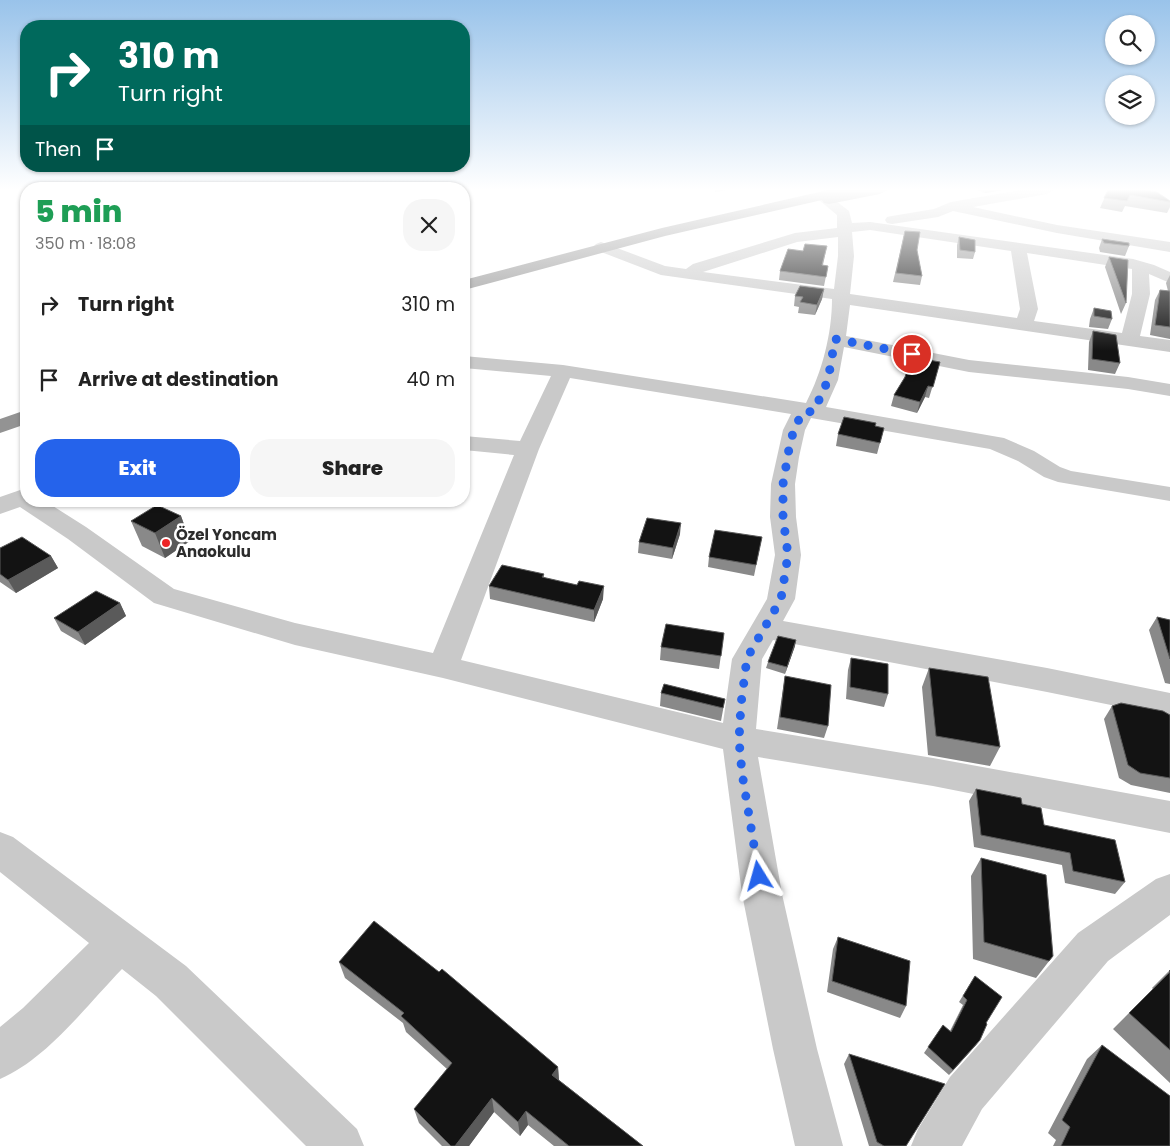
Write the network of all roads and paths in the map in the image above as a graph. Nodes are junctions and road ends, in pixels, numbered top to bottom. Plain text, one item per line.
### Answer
1 (584, 243) edge
2 (614, 243) edge
3 (778, 243) edge
4 (844, 243) edge
5 (993, 243) edge
6 (1153, 243) edge
7 (1170, 246) edge
8 (601, 247) junction
9 (1018, 247) junction
10 (1140, 266) junction
11 (470, 273) edge
12 (689, 275) junction
13 (1170, 278) edge
14 (470, 283) edge
15 (841, 297) junction
16 (1024, 325) junction
17 (835, 339) junction
18 (1130, 340) junction
19 (1170, 346) edge
20 (470, 362) edge
21 (562, 370) junction
22 (1170, 390) edge
23 (20, 401) edge
24 (0, 408) edge
25 (814, 411) junction
26 (20, 419) edge
27 (0, 426) edge
28 (470, 444) edge
29 (528, 450) junction
30 (1170, 494) edge
31 (32, 507) edge
32 (763, 628) junction
33 (443, 667) junction
34 (1170, 705) edge
35 (739, 740) junction
36 (1170, 817) edge
37 (0, 849) edge
38 (1170, 892) edge
39 (120, 941) junction
40 (0, 1056) edge
41 (340, 1146) edge
42 (819, 1146) edge
43 (935, 1146) edge

1 - 11 highway
2 - 8 highway
3 - 12 street
4 - 15 street
5 - 9 street
6 - 7 street
8 - 12 street
8 - 14 highway
9 - 10 street
9 - 16 street
10 - 13 street
10 - 18 street
12 - 15 street
15 - 16 street
15 - 17 street
16 - 18 street
17 - 22 street
17 - 25 street
18 - 19 street
20 - 21 street
21 - 25 street
21 - 29 street
23 - 24 highway
25 - 30 street
25 - 32 street
26 - 27 highway
28 - 29 street
29 - 33 street
31 - 33 street
32 - 34 street
32 - 35 street
33 - 35 street
35 - 36 street
35 - 42 street
37 - 39 street
38 - 43 street
39 - 40 street
39 - 41 street

